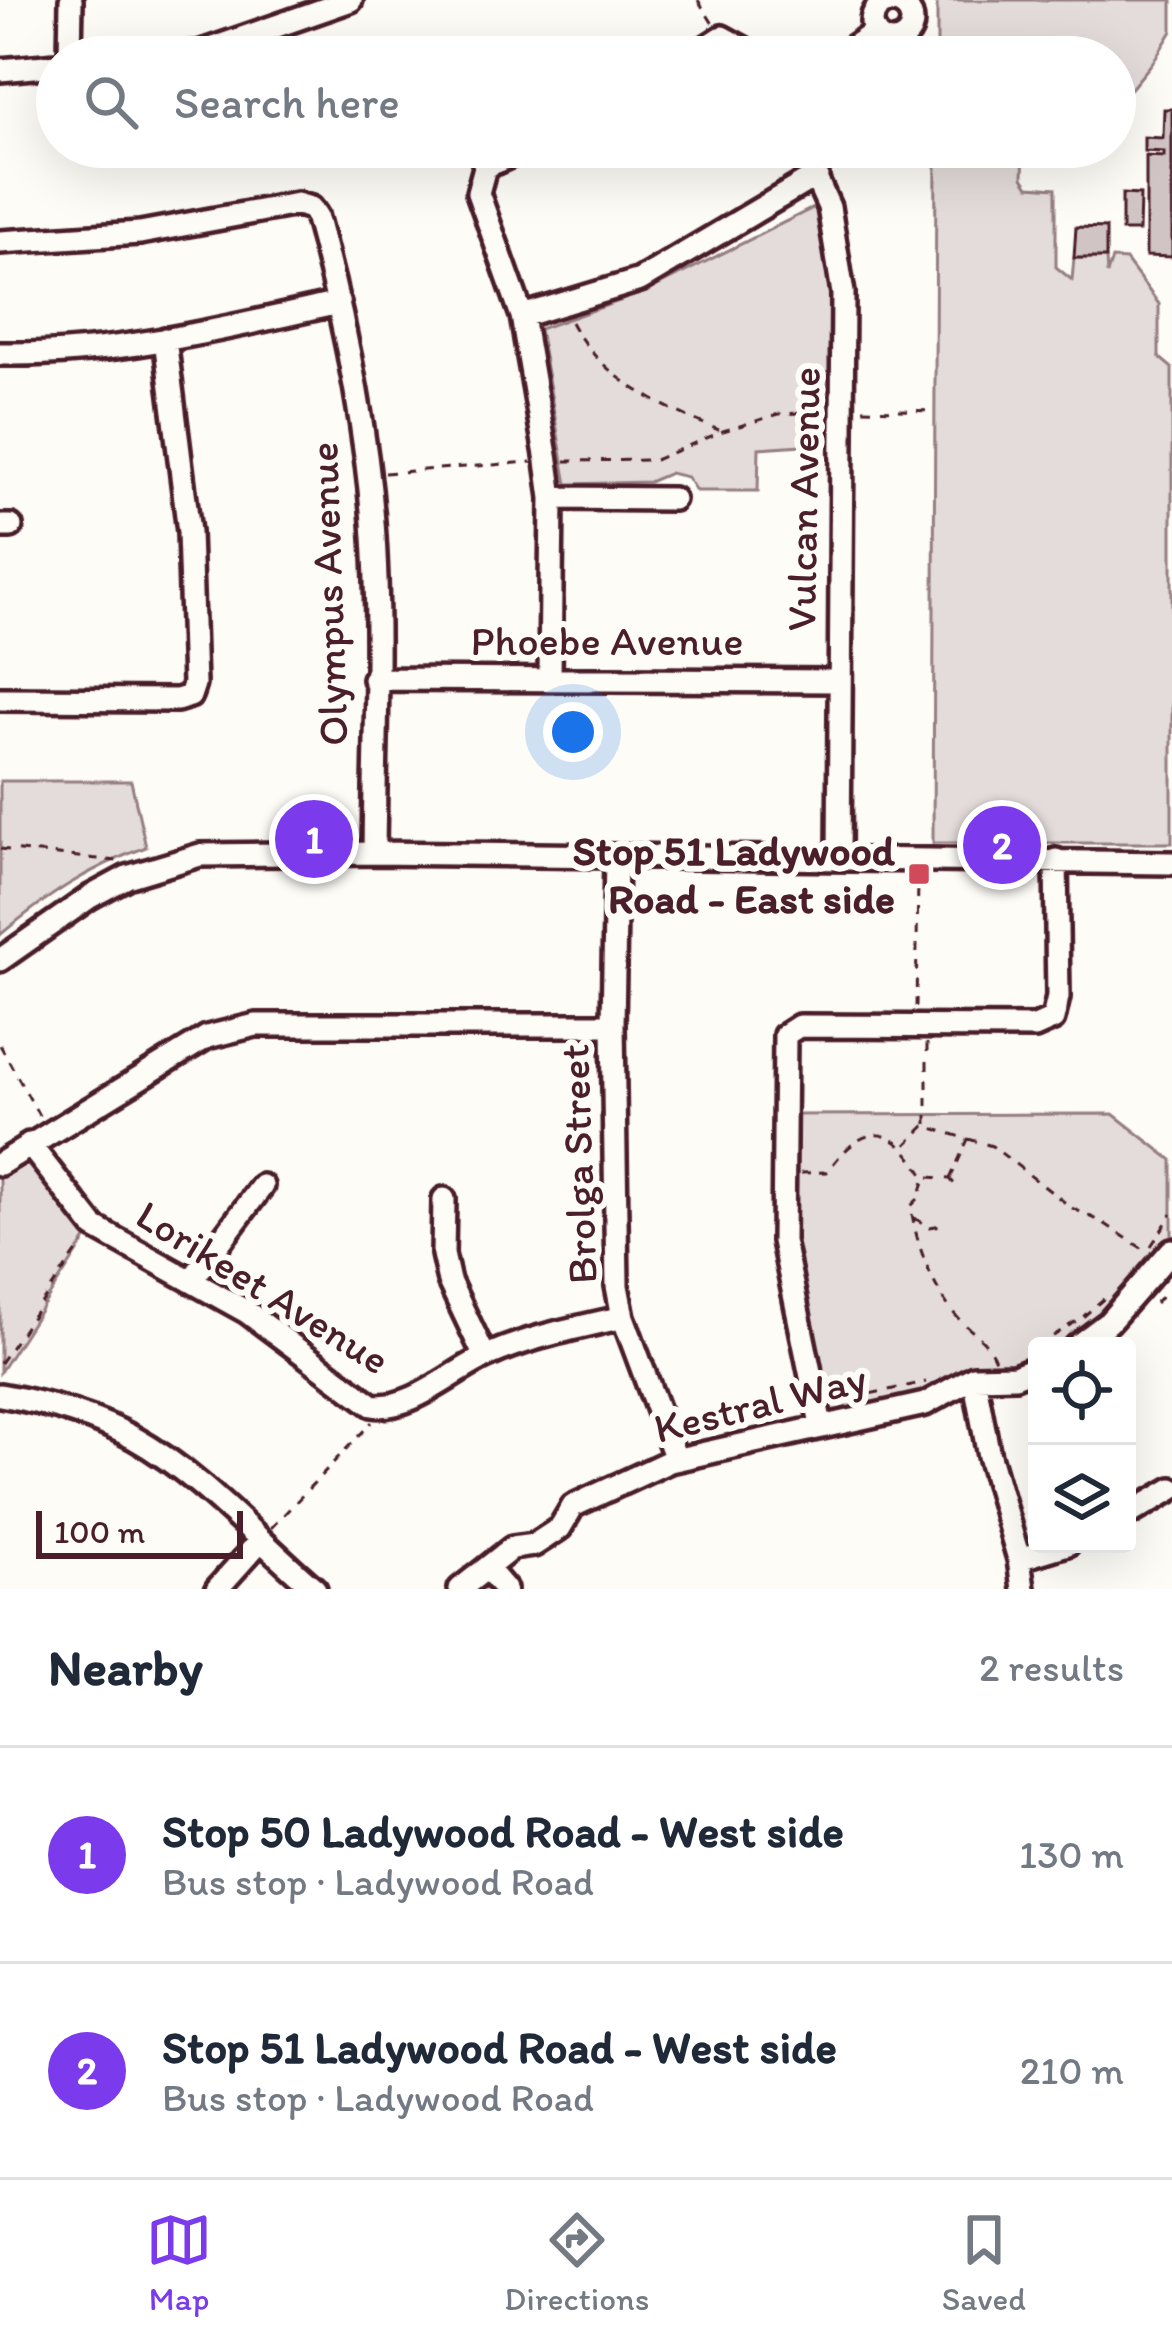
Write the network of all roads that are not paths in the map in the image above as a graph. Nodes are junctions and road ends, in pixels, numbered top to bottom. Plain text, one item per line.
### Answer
1 (71, 0) edge
2 (351, 0) edge
3 (874, 32) dead end
4 (70, 36) edge
5 (246, 36) edge
6 (868, 36) edge
7 (36, 67) edge
8 (0, 70) edge
9 (481, 168) edge
10 (813, 168) edge
11 (817, 175) junction
12 (0, 242) edge
13 (339, 303) junction
14 (523, 316) junction
15 (165, 340) junction
16 (0, 354) edge
17 (552, 498) junction
18 (673, 499) dead end
19 (550, 678) junction
20 (374, 679) junction
21 (840, 681) junction
22 (0, 699) edge
23 (374, 853) junction
24 (616, 857) junction
25 (839, 858) junction
26 (1056, 860) junction
27 (1172, 863) edge
28 (0, 960) edge
29 (613, 1025) junction
30 (39, 1138) junction
31 (0, 1164) edge
32 (262, 1186) dead end
33 (444, 1199) dead end
34 (1172, 1250) edge
35 (191, 1281) junction
36 (623, 1317) junction
37 (1088, 1337) edge
38 (485, 1357) junction
39 (977, 1370) junction
40 (1028, 1371) edge
41 (0, 1395) edge
42 (820, 1417) junction
43 (676, 1459) junction
44 (1172, 1489) edge
45 (1136, 1510) edge
46 (259, 1542) junction
47 (1036, 1553) edge
48 (1019, 1558) junction
49 (487, 1568) junction
50 (217, 1589) edge
51 (315, 1589) edge
52 (460, 1589) edge
53 (505, 1589) edge
54 (1023, 1589) edge

1 - 4 street
2 - 5 street
3 - 6 street
7 - 8 street
9 - 14 street
10 - 11 street, Vulcan Avenue
11 - 14 street
11 - 21 street, Vulcan Avenue
12 - 13 street, Olympus Avenue
13 - 15 street
13 - 20 street, Olympus Avenue
14 - 17 street
15 - 16 street
15 - 22 street
17 - 18 street
17 - 19 street
19 - 20 street, Phoebe Avenue
19 - 21 street, Phoebe Avenue
20 - 23 street, Olympus Avenue
21 - 25 street, Vulcan Avenue
23 - 24 street
23 - 28 street
24 - 25 street
24 - 29 street, Brolga Street
25 - 26 street
26 - 27 street
26 - 42 street
29 - 30 street
29 - 36 street, Brolga Street
30 - 31 street
30 - 35 street, Lorikeet Avenue
32 - 35 street
33 - 38 street
34 - 37 street
35 - 38 street, Lorikeet Avenue
36 - 38 street, Lorikeet Avenue
36 - 43 street, Brolga Street
39 - 40 street, Kestral Way
39 - 42 street, Kestral Way
39 - 48 street
41 - 46 street
42 - 43 street, Kestral Way
43 - 49 street, Kestral Way
44 - 45 street
46 - 50 street
46 - 51 street
47 - 48 street
48 - 54 street
49 - 52 street, Kestral Way
49 - 53 street

